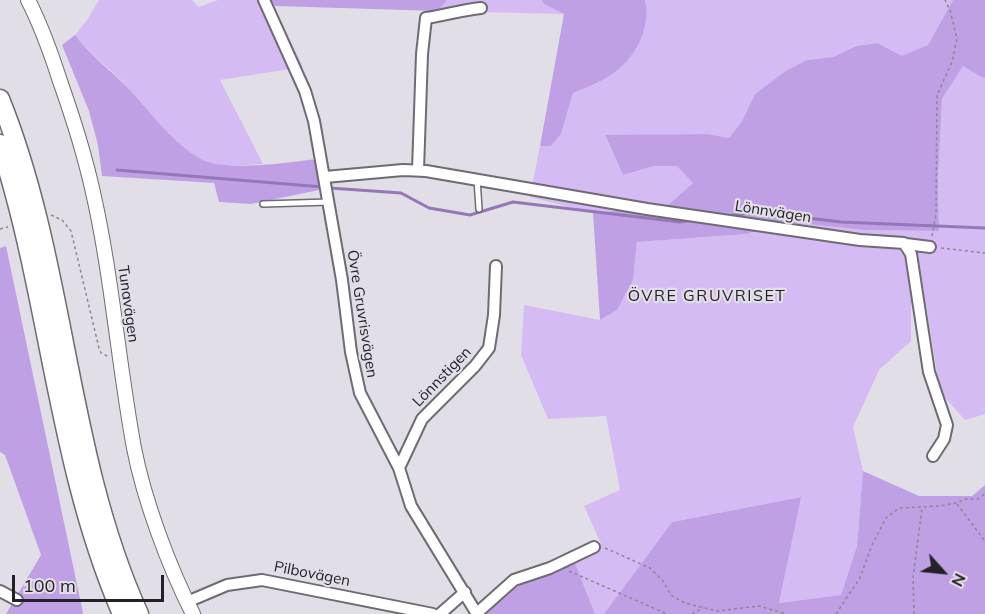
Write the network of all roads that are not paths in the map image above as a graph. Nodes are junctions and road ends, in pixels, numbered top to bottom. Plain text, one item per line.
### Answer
1 (28, 0) edge
2 (264, 0) edge
3 (481, 8) dead end
4 (0, 99) edge
5 (0, 144) edge
6 (418, 170) junction
7 (477, 179) junction
8 (327, 188) junction
9 (263, 204) dead end
10 (479, 209) dead end
11 (906, 244) junction
12 (930, 247) road end
13 (496, 266) dead end
14 (933, 456) dead end
15 (399, 468) junction
16 (594, 547) dead end
17 (0, 591) edge
18 (465, 592) junction
19 (17, 600) dead end
20 (190, 608) edge
21 (477, 613) edge
22 (122, 614) edge
23 (139, 614) edge
24 (428, 614) edge
25 (440, 614) edge

1 - 20 street, Tunavägen
2 - 8 street, Övre Gruvrisvägen
3 - 6 street
4 - 23 highway
5 - 22 highway
6 - 7 street, Lönnvägen
6 - 8 street, Lönnvägen
7 - 10 lane
7 - 11 street, Lönnvägen
8 - 9 lane
8 - 15 street, Övre Gruvrisvägen
11 - 12 street, Lönnvägen
11 - 14 street
13 - 15 street, Lönnstigen
15 - 18 street, Övre Gruvrisvägen
16 - 21 street
17 - 19 street
18 - 21 street, Övre Gruvrisvägen
18 - 25 street
20 - 24 street, Pilbovägen

